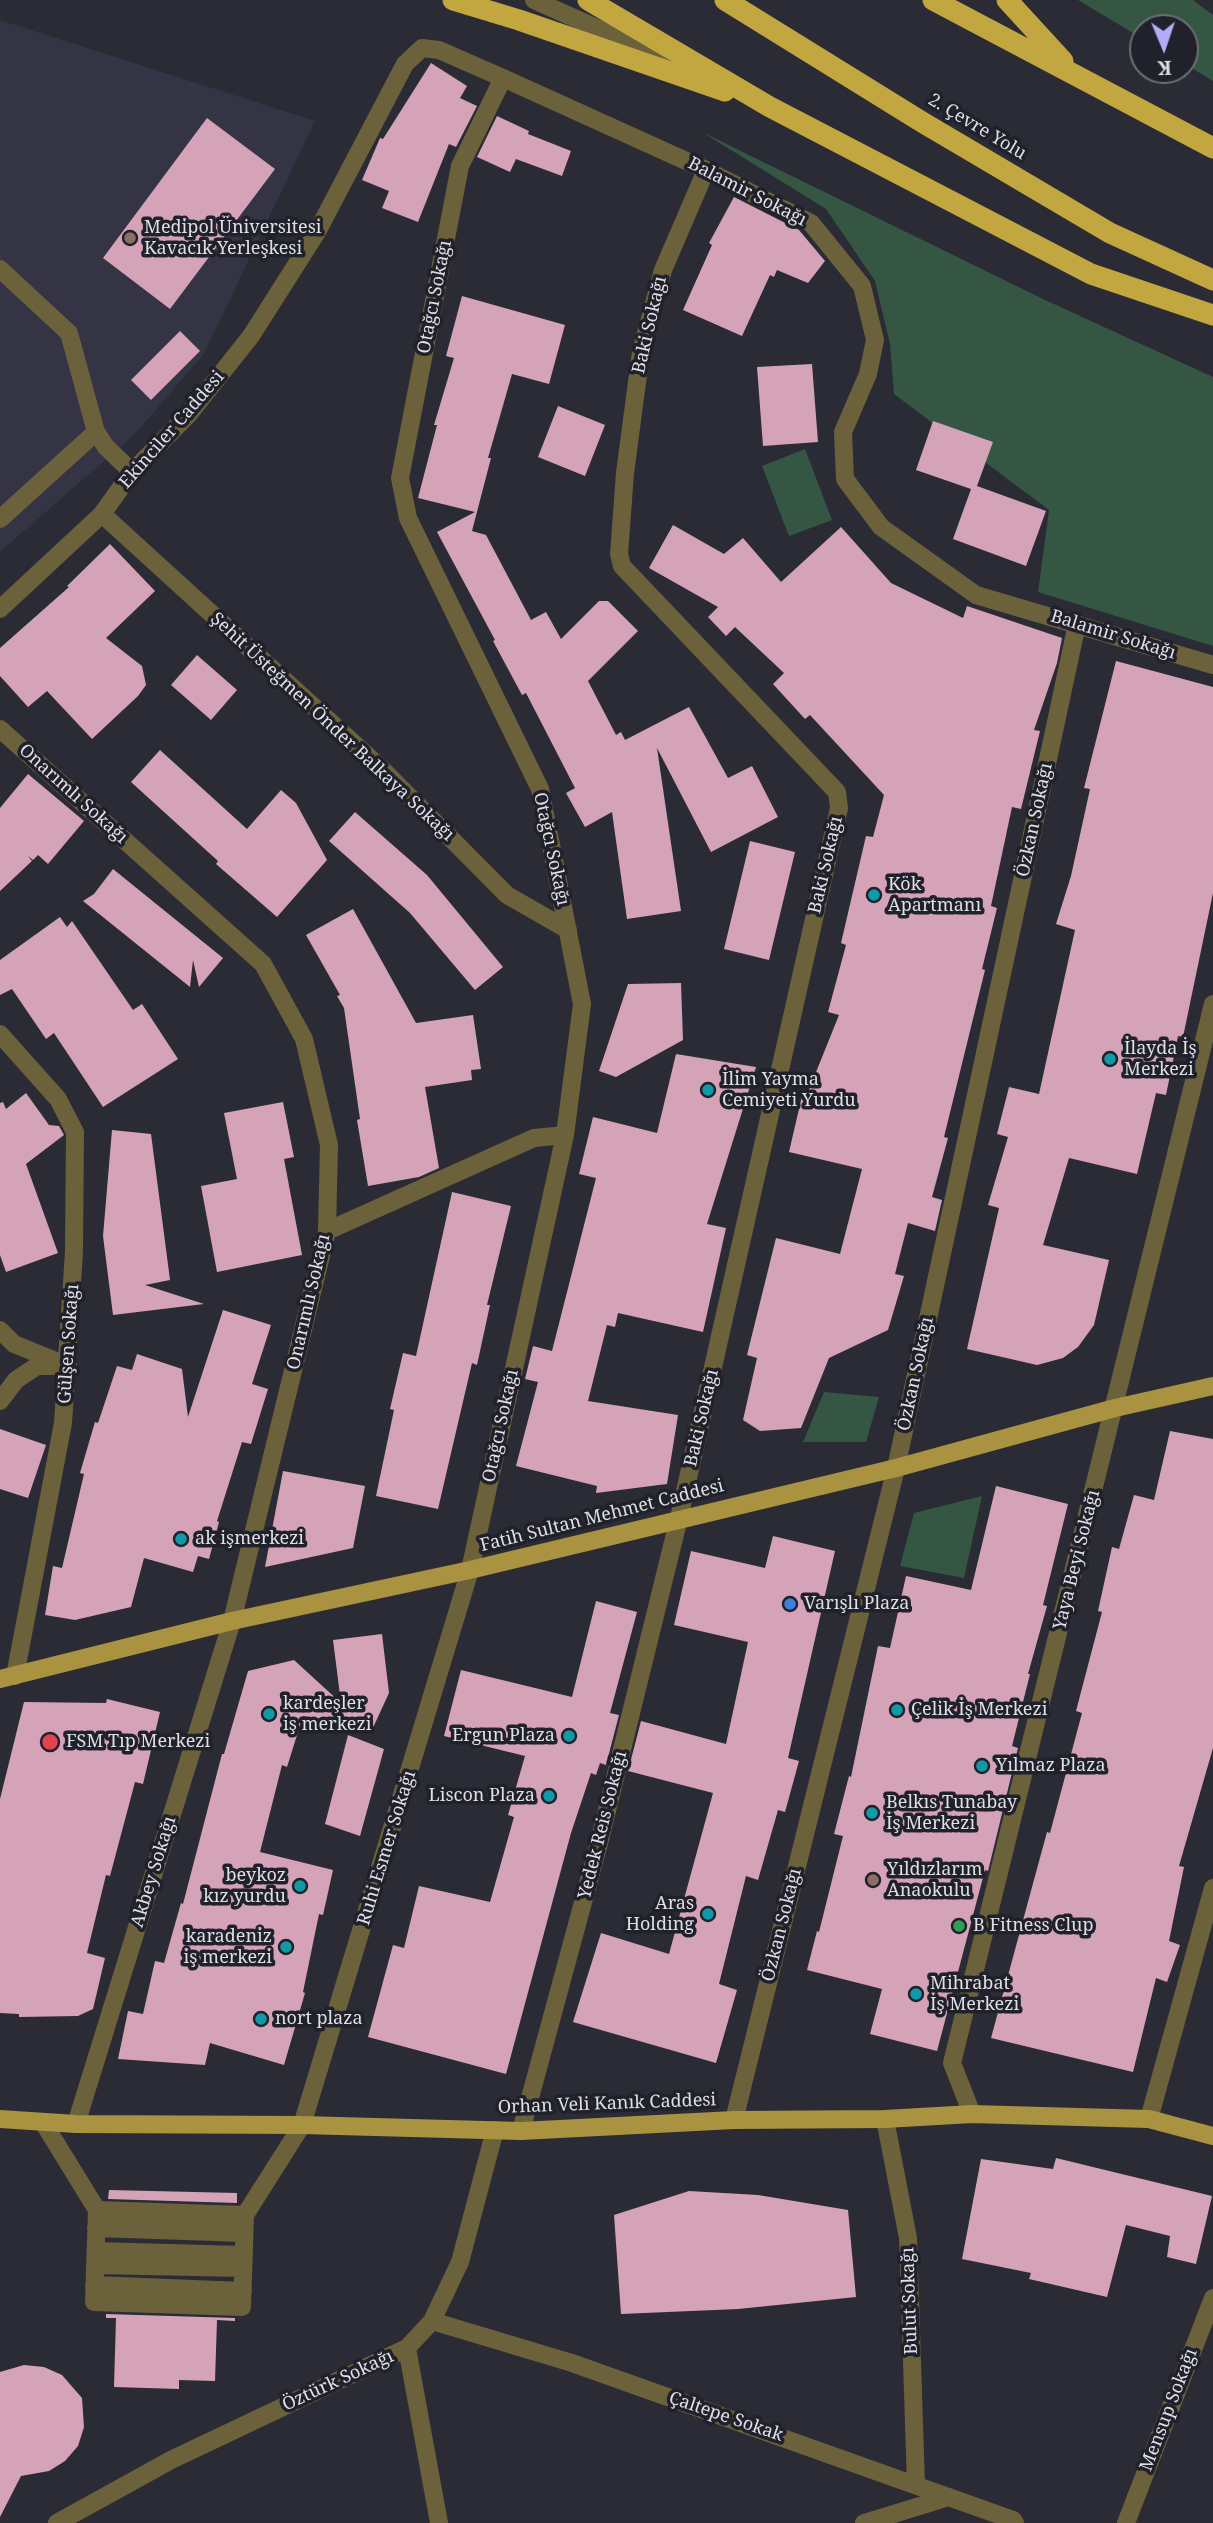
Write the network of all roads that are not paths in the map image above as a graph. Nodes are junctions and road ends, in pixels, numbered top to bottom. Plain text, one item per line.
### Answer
1 (453, 0) edge
2 (534, 0) edge
3 (588, 0) edge
4 (725, 0) edge
5 (933, 0) edge
6 (1006, 0) edge
7 (422, 48) joint
8 (1074, 73) junction
9 (503, 78) junction
10 (770, 107) junction
11 (1213, 148) edge
12 (706, 170) junction
13 (0, 269) edge
14 (1213, 280) edge
15 (1213, 315) edge
16 (96, 432) junction
17 (132, 472) junction
18 (103, 514) junction
19 (0, 519) edge
20 (0, 609) edge
21 (1077, 624) junction
22 (1213, 665) edge
23 (0, 729) edge
24 (568, 930) junction
25 (1213, 1004) edge
26 (0, 1034) edge
27 (565, 1135) junction
28 (327, 1231) junction
29 (0, 1330) edge
30 (68, 1366) junction
31 (1213, 1386) edge
32 (0, 1401) edge
33 (1115, 1408) junction
34 (895, 1468) junction
35 (679, 1518) junction
36 (470, 1570) junction
37 (232, 1621) junction
38 (7, 1677) edge
39 (1213, 1888) edge
40 (972, 2114) junction
41 (0, 2119) edge
42 (885, 2119) junction
43 (1149, 2119) junction
44 (734, 2120) junction
45 (43, 2122) junction
46 (76, 2124) junction
47 (302, 2125) junction
48 (495, 2130) junction
49 (521, 2131) junction
50 (1213, 2136) edge
51 (97, 2210) junction
52 (245, 2224) junction
53 (96, 2228) junction
54 (95, 2258) junction
55 (244, 2262) junction
56 (1213, 2298) edge
57 (432, 2321) junction
58 (407, 2348) junction
59 (916, 2485) junction
60 (949, 2497) junction
61 (66, 2521) edge
62 (1014, 2521) edge
63 (439, 2523) edge
64 (864, 2523) edge
65 (1034, 2523) edge
66 (1126, 2523) edge

1 - 10 highway
2 - 10 street
3 - 10 highway
4 - 14 highway, 2. Çevre Yolu
5 - 8 highway
6 - 8 highway
7 - 9 street, Balamir Sokağı
7 - 17 street, Ekinciler Caddesi
8 - 11 highway
9 - 12 street, Balamir Sokağı
9 - 24 street, Otağcı Sokağı
10 - 15 highway
12 - 21 street, Balamir Sokağı
12 - 35 street, Baki Sokağı
13 - 16 street
16 - 17 street
16 - 19 street
17 - 18 street, Ekinciler Caddesi
18 - 20 street, Ekinciler Caddesi
18 - 24 street, Şehit Üsteğmen Önder Balkaya Sokağı
21 - 22 street, Balamir Sokağı
21 - 34 street, Özkan Sokağı
23 - 28 street, Onarımlı Sokağı
24 - 27 street, Otağcı Sokağı
25 - 33 street, Yaya Beyi Sokağı
26 - 30 street, Gülşen Sokağı
27 - 28 street
27 - 36 street, Otağcı Sokağı
28 - 37 street, Onarımlı Sokağı
29 - 30 street
30 - 32 street
30 - 38 street, Gülşen Sokağı
31 - 33 main road, Fatih Sultan Mehmet Caddesi
33 - 34 main road, Fatih Sultan Mehmet Caddesi
33 - 40 street, Yaya Beyi Sokağı
34 - 35 main road, Fatih Sultan Mehmet Caddesi
34 - 44 street, Özkan Sokağı
35 - 36 main road, Fatih Sultan Mehmet Caddesi
35 - 49 street, Yedek Reis Sokağı
36 - 37 main road, Fatih Sultan Mehmet Caddesi
36 - 47 street, Ruhi Esmer Sokağı
37 - 38 main road, Fatih Sultan Mehmet Caddesi
37 - 46 street, Akbey Sokağı
39 - 43 street
40 - 42 main road, Orhan Veli Kanık Caddesi
40 - 43 main road, Orhan Veli Kanık Caddesi
41 - 45 main road, Orhan Veli Kanık Caddesi
42 - 44 main road, Orhan Veli Kanık Caddesi
42 - 59 street, Bulut Sokağı
43 - 50 main road, Orhan Veli Kanık Caddesi
44 - 49 main road, Orhan Veli Kanık Caddesi
45 - 46 main road, Orhan Veli Kanık Caddesi
45 - 51 street
46 - 47 main road, Orhan Veli Kanık Caddesi
47 - 48 main road, Orhan Veli Kanık Caddesi
47 - 52 street, Ruhi Esmer Sokağı
48 - 49 main road, Orhan Veli Kanık Caddesi
48 - 57 street, Öztürk Sokağı
51 - 52 street
51 - 53 street
52 - 53 street
52 - 55 street
53 - 54 street
54 - 55 street
54 - 55 street
56 - 66 street, Mensup Sokağı
57 - 58 street, Öztürk Sokağı
57 - 59 street, Çaltepe Sokak
58 - 61 street, Öztürk Sokağı
58 - 63 street
59 - 60 street, Çaltepe Sokak
60 - 62 street, Çaltepe Sokak
60 - 64 street
62 - 65 street

